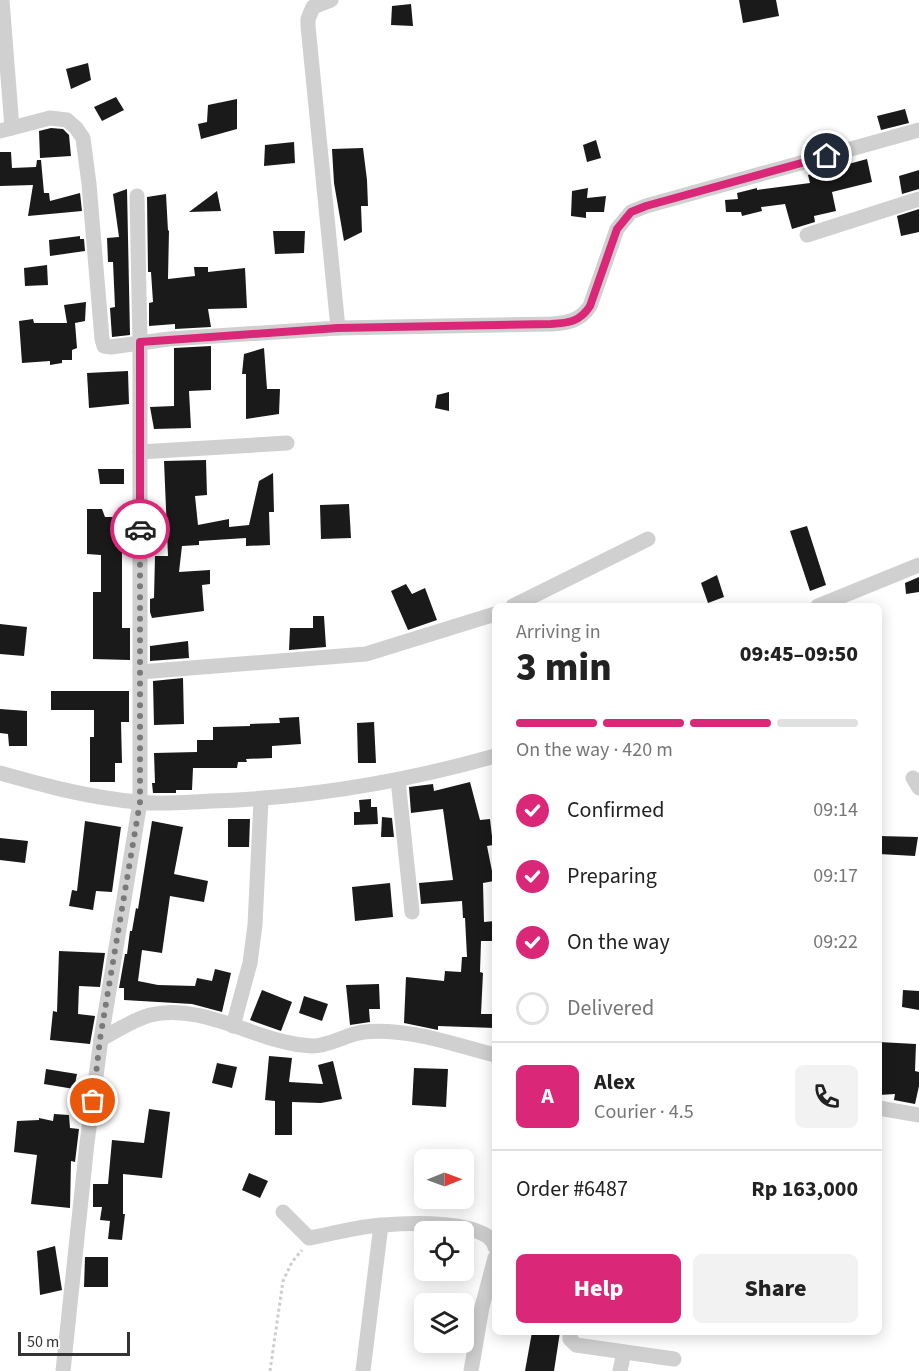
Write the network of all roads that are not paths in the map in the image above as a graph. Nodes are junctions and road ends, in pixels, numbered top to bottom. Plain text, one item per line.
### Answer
1 (2, 0) edge
2 (331, 0) edge
3 (6, 130) edge
4 (919, 130) edge
5 (137, 196) dead end
6 (919, 199) edge
7 (807, 235) dead end
8 (338, 328) junction
9 (140, 342) junction
10 (287, 443) dead end
11 (140, 452) junction
12 (648, 539) dead end
13 (919, 565) edge
14 (519, 603) edge
15 (825, 603) edge
16 (492, 615) edge
17 (141, 672) junction
18 (492, 757) edge
19 (0, 773) edge
20 (398, 780) junction
21 (261, 800) junction
22 (140, 802) junction
23 (412, 912) dead end
24 (233, 1026) junction
25 (100, 1039) junction
26 (492, 1054) edge
27 (882, 1108) edge
28 (918, 1110) edge
29 (283, 1212) dead end
30 (381, 1225) junction
31 (492, 1242) edge
32 (492, 1269) edge
33 (570, 1335) edge
34 (624, 1352) junction
35 (674, 1359) dead end
36 (63, 1371) edge
37 (363, 1371) edge
38 (471, 1371) edge
39 (620, 1371) edge

1 - 3 street
2 - 8 street
3 - 9 street
4 - 8 street
5 - 9 street
6 - 7 street
8 - 9 street
9 - 11 street
10 - 11 street
11 - 17 street
12 - 14 street
13 - 15 street
16 - 17 street
17 - 22 street
18 - 20 street
19 - 22 street
20 - 21 street
20 - 23 street
21 - 22 street
21 - 24 street
22 - 25 street
24 - 25 street
24 - 26 street
25 - 36 street
27 - 28 street
29 - 30 street
30 - 31 street
30 - 37 street
32 - 38 street
33 - 34 street
34 - 35 street
34 - 39 street

